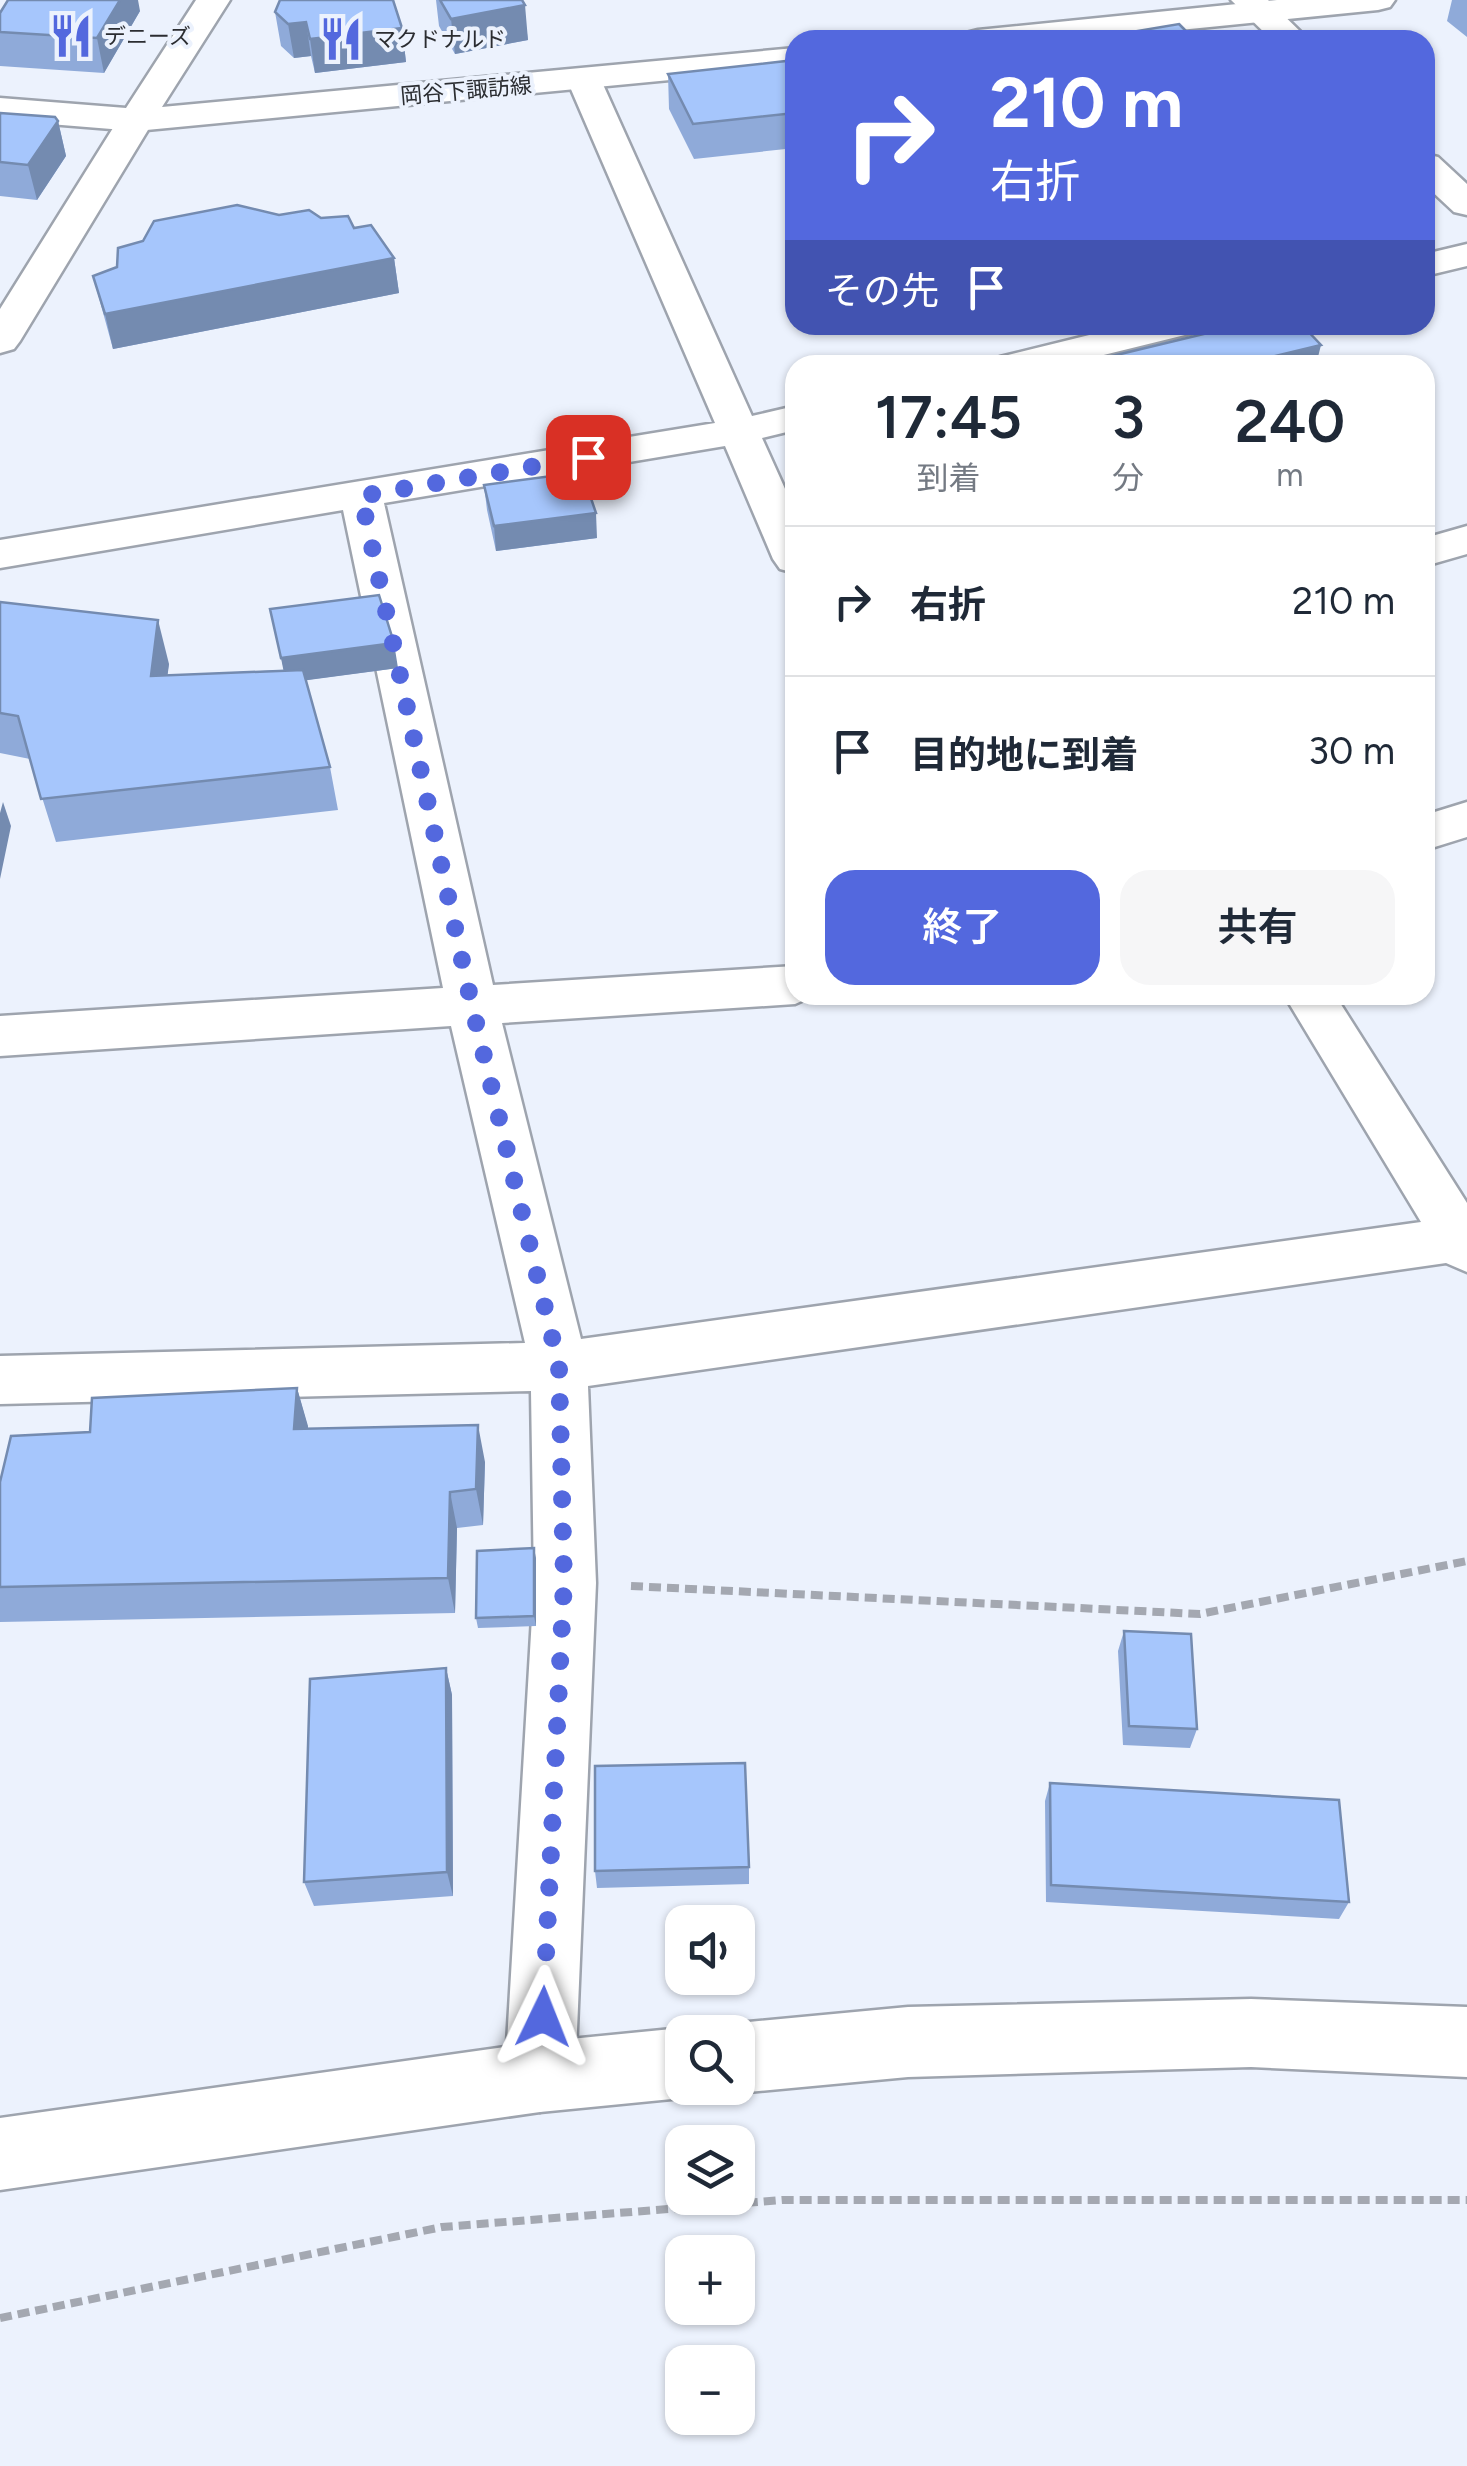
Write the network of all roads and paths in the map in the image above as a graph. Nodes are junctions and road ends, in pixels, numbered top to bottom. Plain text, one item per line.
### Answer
1 (213, 0) edge
2 (1378, 0) edge
3 (1255, 6) edge
4 (1059, 30) edge
5 (1281, 30) edge
6 (785, 59) edge
7 (584, 80) junction
8 (0, 109) edge
9 (136, 120) junction
10 (1435, 174) edge
11 (1467, 204) edge
12 (1467, 255) edge
13 (1435, 263) edge
14 (1138, 335) edge
15 (0, 342) edge
16 (1055, 355) edge
17 (785, 421) edge
18 (740, 432) junction
19 (361, 496) junction
20 (785, 536) edge
21 (1467, 540) edge
22 (1435, 549) edge
23 (0, 554) edge
24 (1467, 820) edge
25 (1435, 830) edge
26 (785, 986) edge
27 (1315, 1005) edge
28 (472, 1006) junction
29 (0, 1036) edge
30 (1465, 1243) edge
31 (559, 1366) junction
32 (0, 1380) edge
33 (1467, 1561) edge
34 (564, 1582) junction
35 (1467, 2042) edge
36 (755, 2056) edge
37 (665, 2065) edge
38 (540, 2076) junction
39 (0, 2154) edge
40 (1467, 2200) edge
41 (0, 2318) edge

1 - 9 street
2 - 3 street
3 - 4 street
3 - 5 street
6 - 7 street, 岡谷下諏訪線
7 - 9 street, 岡谷下諏訪線
7 - 18 street
8 - 9 street, 岡谷下諏訪線
9 - 15 street
10 - 11 street
12 - 13 street
14 - 16 street
17 - 18 street
18 - 19 street
18 - 20 street
19 - 23 street
19 - 28 street
21 - 22 street
24 - 25 street
26 - 28 street
27 - 30 street
28 - 29 street
28 - 31 street
30 - 31 street
31 - 32 street
31 - 34 street
33 - 34 path
34 - 38 street
35 - 36 street
37 - 38 street
38 - 39 street
40 - 41 path

